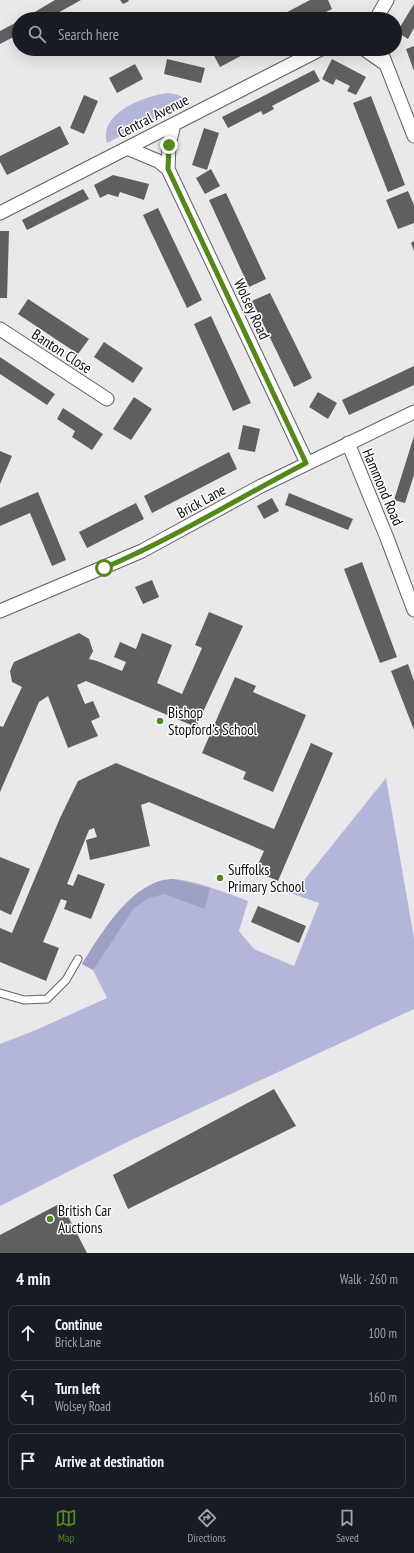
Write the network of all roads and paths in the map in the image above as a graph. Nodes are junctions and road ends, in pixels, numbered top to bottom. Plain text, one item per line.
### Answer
1 (388, 0) edge
2 (380, 12) edge
3 (307, 56) edge
4 (374, 56) edge
5 (382, 56) edge
6 (384, 63) junction
7 (174, 124) junction
8 (414, 136) edge
9 (127, 148) junction
10 (168, 169) junction
11 (0, 213) edge
12 (0, 329) edge
13 (107, 399) dead end
14 (414, 412) edge
15 (348, 443) junction
16 (306, 463) junction
17 (414, 610) edge
18 (0, 611) edge
19 (78, 959) dead end
20 (0, 993) edge

1 - 2 street
3 - 7 street, Central Avenue
4 - 6 street
5 - 6 street
6 - 8 street
7 - 9 street, Central Avenue
7 - 10 street, Wolsey Road
9 - 10 street
9 - 11 street, Central Avenue
10 - 16 street, Wolsey Road
12 - 13 street, Banton Close
14 - 15 street, Brick Lane
15 - 16 street, Brick Lane
15 - 17 street, Hammond Road
16 - 18 street, Brick Lane
19 - 20 lane

